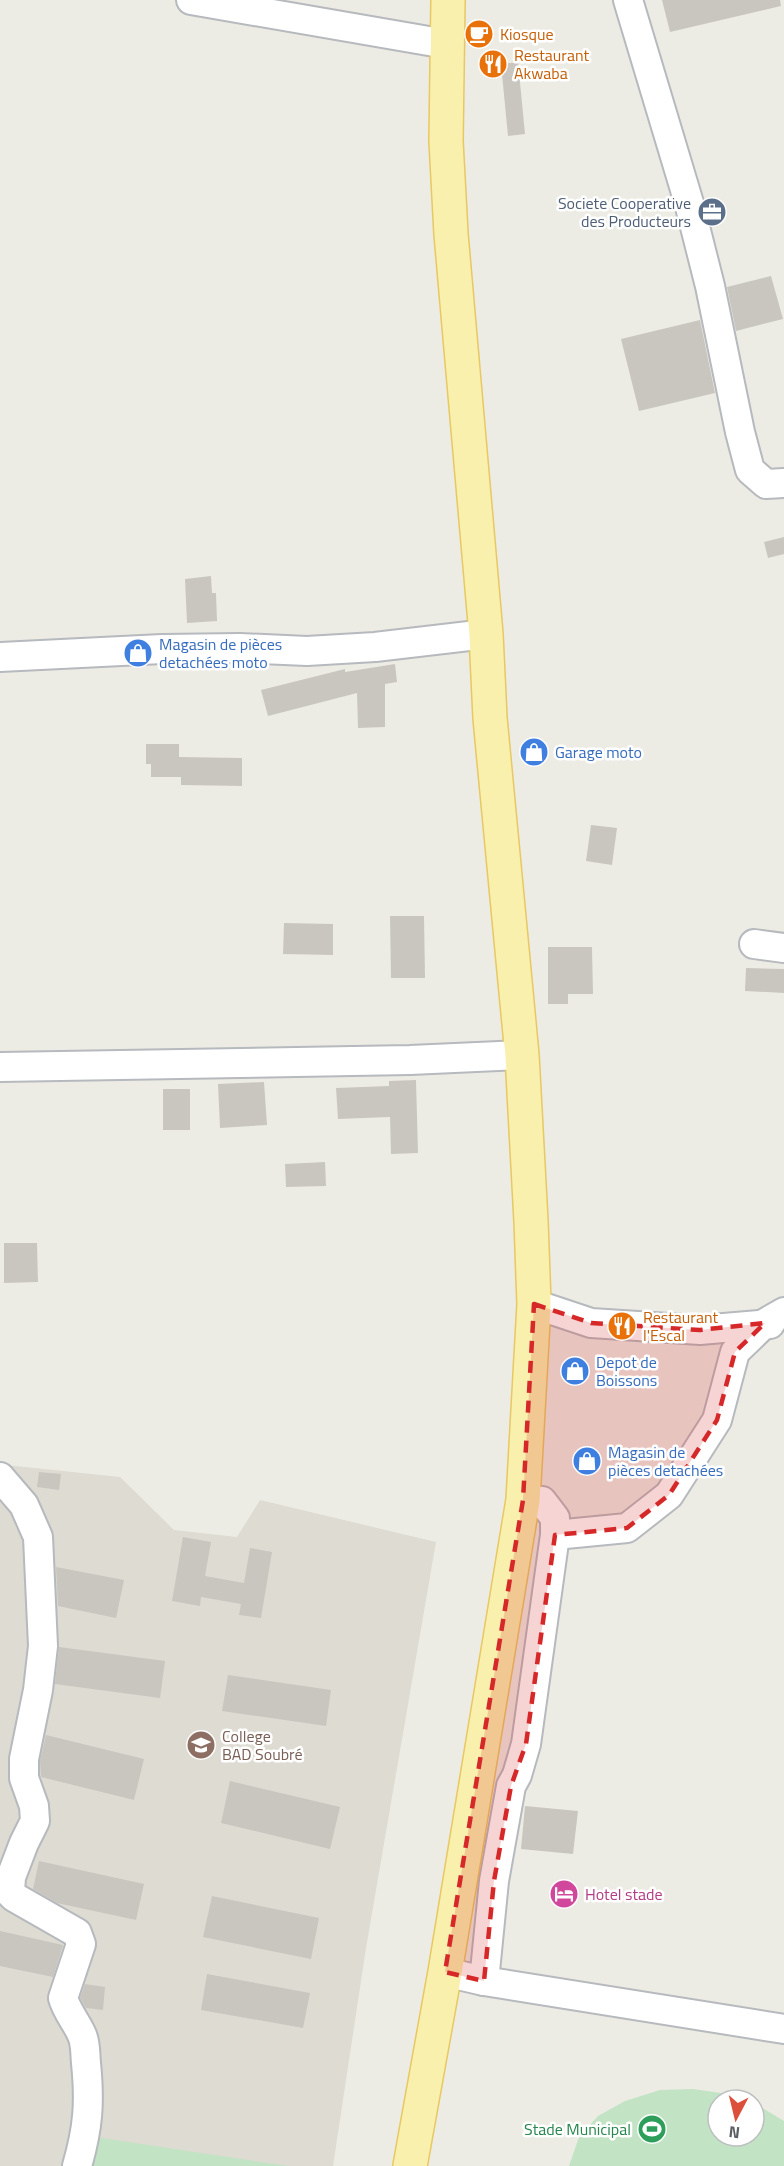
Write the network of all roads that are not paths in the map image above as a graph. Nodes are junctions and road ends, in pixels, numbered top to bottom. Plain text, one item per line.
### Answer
1 (191, 0) edge
2 (448, 0) edge
3 (628, 0) edge
4 (446, 44) junction
5 (784, 483) edge
6 (486, 634) junction
7 (0, 657) edge
8 (754, 944) dead end
9 (784, 948) edge
10 (522, 1055) junction
11 (0, 1067) edge
12 (534, 1304) junction
13 (778, 1320) edge
14 (0, 1477) edge
15 (523, 1500) junction
16 (555, 1535) junction
17 (445, 1972) junction
18 (484, 1981) junction
19 (784, 2029) edge
20 (77, 2166) edge
21 (410, 2166) edge

1 - 4 street
2 - 4 main road
3 - 5 street
4 - 6 main road
6 - 7 street
6 - 10 main road
8 - 9 street
10 - 11 street
10 - 12 main road
12 - 13 street
12 - 15 main road
13 - 16 street
14 - 20 street
15 - 16 street
15 - 17 main road
16 - 18 street
17 - 18 street
17 - 21 main road
18 - 19 street

